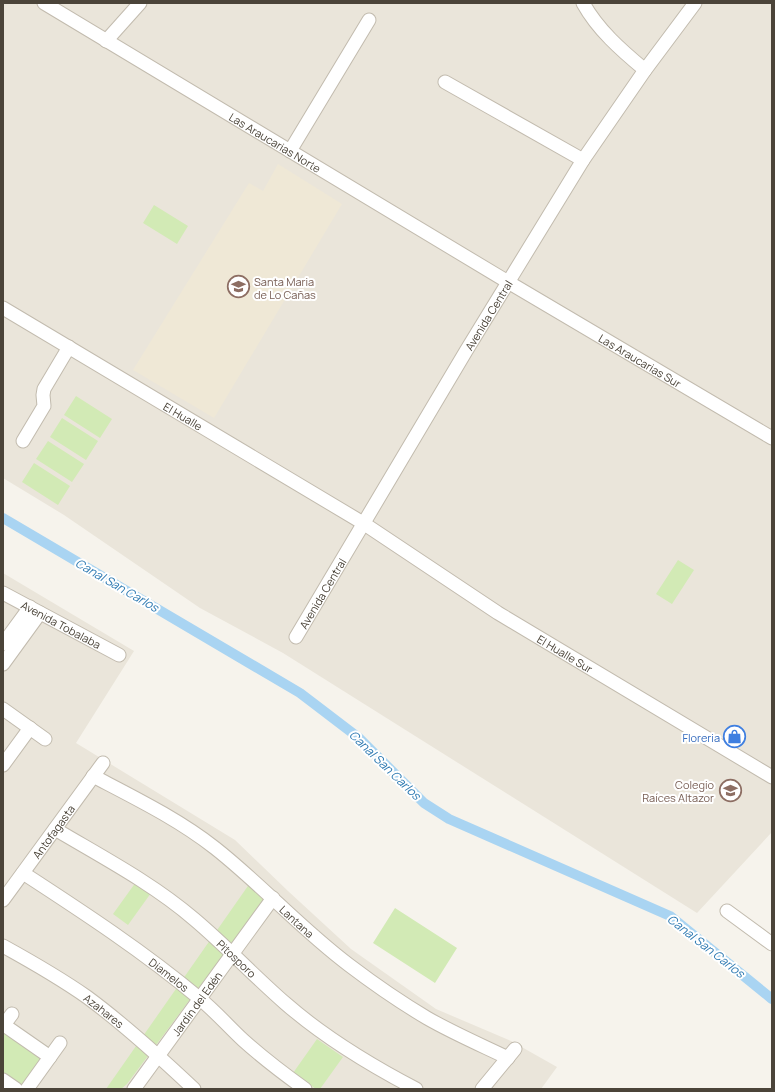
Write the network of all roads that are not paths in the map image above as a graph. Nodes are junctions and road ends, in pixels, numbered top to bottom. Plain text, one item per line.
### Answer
1 (44, 3) edge
2 (140, 3) edge
3 (583, 3) edge
4 (696, 3) edge
5 (369, 20) dead end
6 (106, 41) junction
7 (645, 70) junction
8 (445, 82) dead end
9 (290, 151) junction
10 (584, 160) junction
11 (508, 282) junction
12 (3, 308) edge
13 (69, 347) junction
14 (772, 438) edge
15 (23, 441) dead end
16 (363, 523) junction
17 (3, 593) edge
18 (35, 610) junction
19 (296, 637) dead end
20 (3, 644) edge
21 (119, 655) dead end
22 (3, 664) edge
23 (3, 709) edge
24 (30, 728) junction
25 (45, 739) dead end
26 (103, 762) dead end
27 (3, 765) edge
28 (93, 776) junction
29 (772, 777) edge
30 (55, 829) junction
31 (23, 873) junction
32 (273, 898) junction
33 (3, 900) edge
34 (727, 911) dead end
35 (772, 944) edge
36 (3, 946) edge
37 (233, 953) junction
38 (200, 999) junction
39 (12, 1014) dead end
40 (3, 1026) edge
41 (60, 1043) dead end
42 (159, 1056) junction
43 (50, 1057) junction
44 (3, 1080) edge
45 (16, 1089) edge
46 (27, 1089) edge
47 (134, 1089) edge
48 (194, 1089) edge
49 (305, 1089) edge
50 (416, 1089) edge
51 (482, 1089) edge

1 - 6 street, Las Araucarias Norte
2 - 6 street
3 - 7 street
4 - 7 street, Avenida Central
5 - 9 street
6 - 9 street, Las Araucarias Norte
7 - 10 street, Avenida Central
8 - 10 street
9 - 11 street, Las Araucarias Norte
10 - 11 street, Avenida Central
11 - 14 street, Las Araucarias Sur
11 - 16 street, Avenida Central
12 - 13 street, El Hualle
13 - 15 street
13 - 16 street, El Hualle
16 - 19 street, Avenida Central
16 - 29 street, El Hualle Sur
17 - 18 street, Avenida Tobalaba
18 - 20 street
18 - 21 street, Avenida Tobalaba
18 - 22 street
23 - 24 street
24 - 25 street
24 - 27 street
26 - 28 street, Antofagasta
28 - 30 street, Antofagasta
28 - 32 street, Lantana
30 - 31 street, Antofagasta
30 - 37 street, Pitosporo
31 - 33 street, Antofagasta
31 - 38 street, Diamelos
32 - 37 street, Jardín del Edén
32 - 51 street, Lantana
34 - 35 street
36 - 42 street, Azahares
37 - 38 street, Jardín del Edén
37 - 50 street, Pitosporo
38 - 42 street, Jardín del Edén
38 - 49 street, Diamelos
39 - 40 street
40 - 43 street
41 - 43 street
42 - 47 street, Jardín del Edén
42 - 48 street, Azahares
43 - 46 street
44 - 45 street

